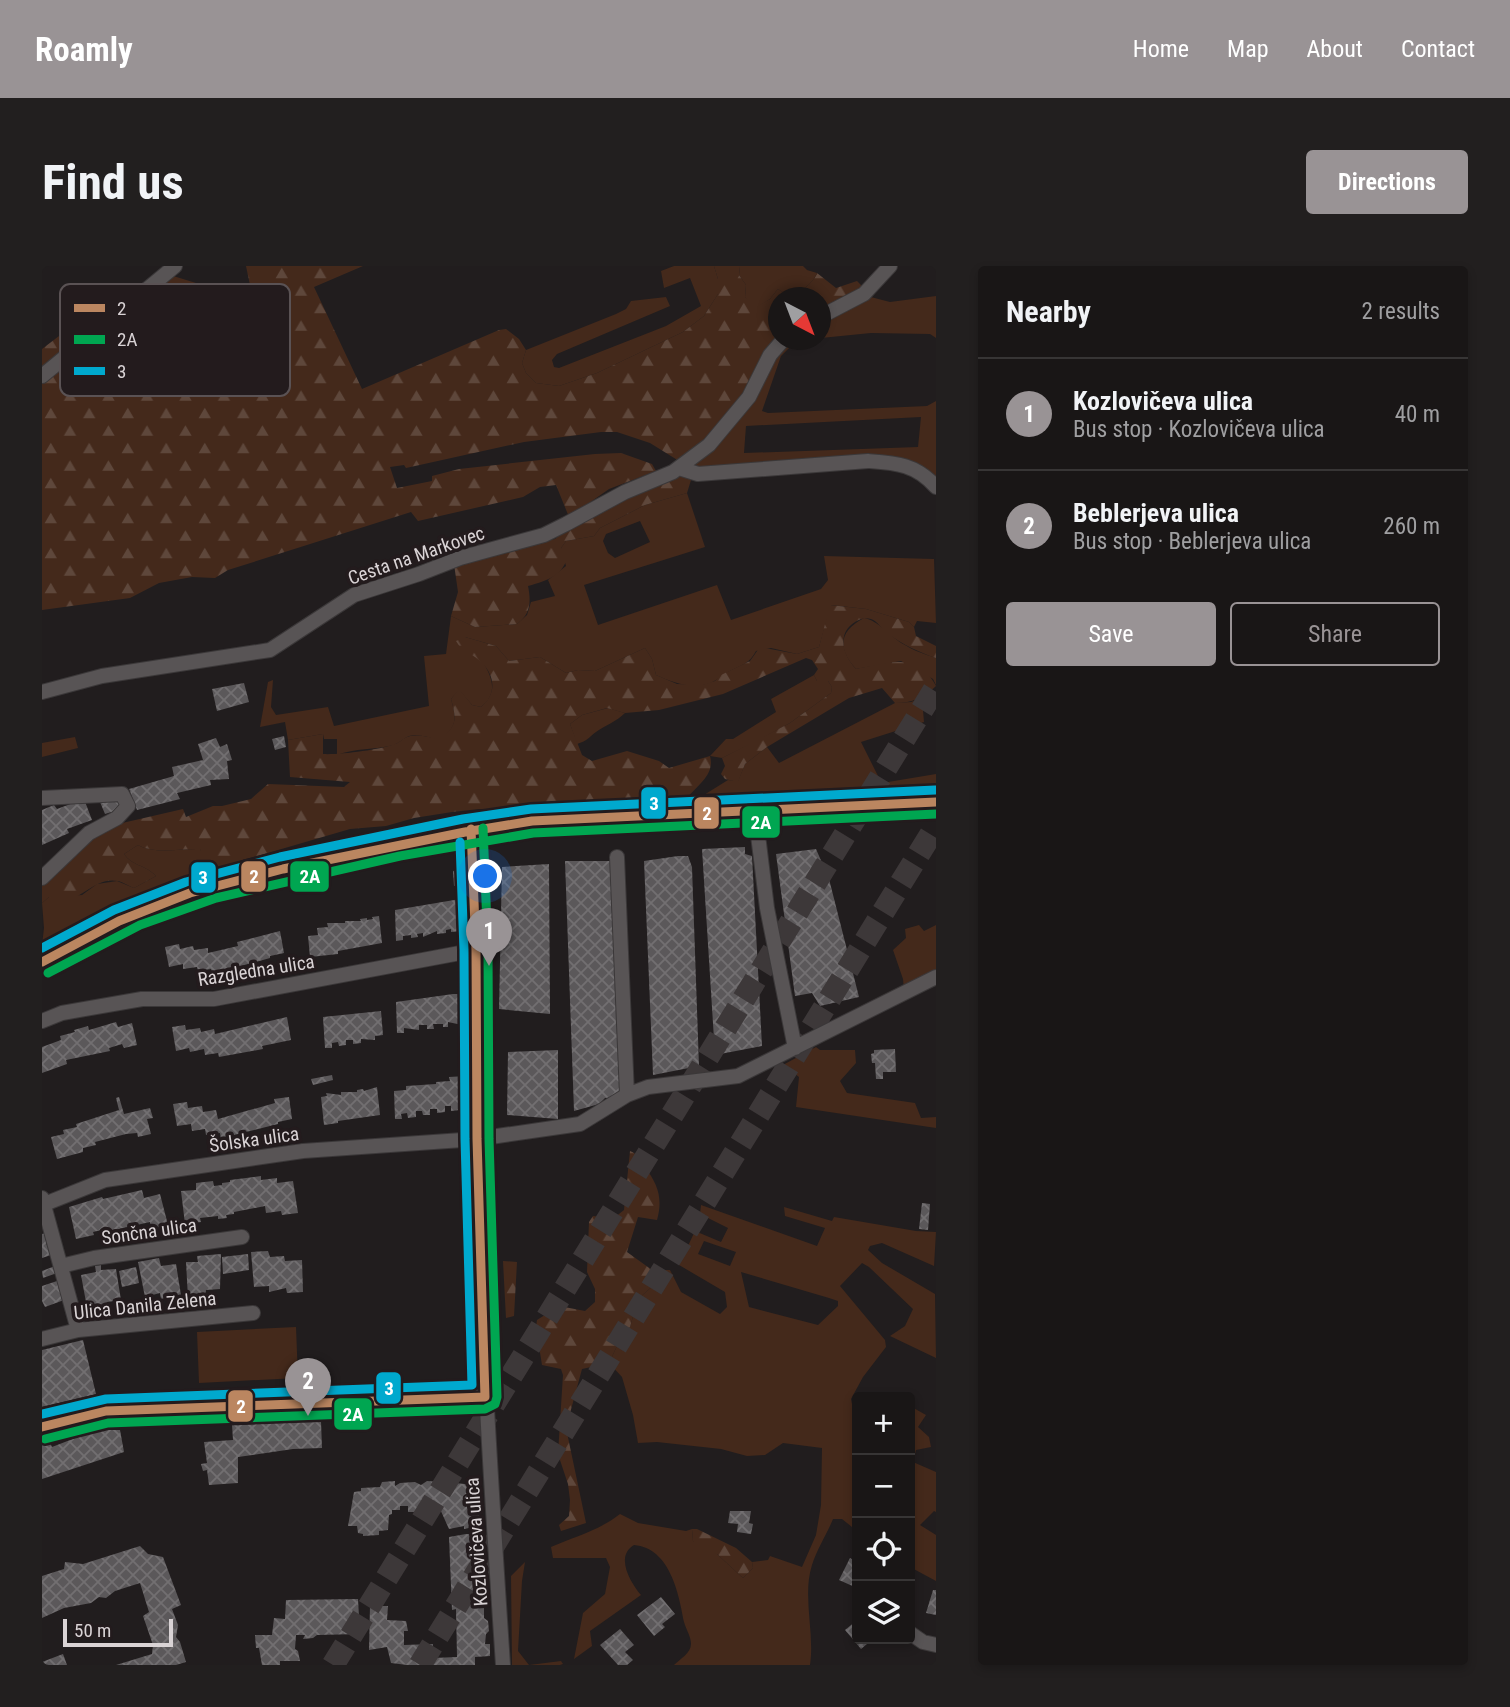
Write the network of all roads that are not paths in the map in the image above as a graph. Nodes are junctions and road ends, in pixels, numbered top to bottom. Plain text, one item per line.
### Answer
1 (175, 266) edge
2 (890, 266) edge
3 (153, 284) edge
4 (831, 312) edge
5 (774, 350) edge
6 (60, 361) edge
7 (42, 376) edge
8 (679, 468) junction
9 (936, 487) edge
10 (42, 692) edge
11 (42, 797) edge
12 (936, 802) edge
13 (755, 811) junction
14 (471, 829) junction
15 (617, 857) dead end
16 (42, 878) edge
17 (475, 950) junction
18 (42, 962) edge
19 (936, 977) edge
20 (42, 1021) edge
21 (795, 1048) junction
22 (627, 1095) junction
23 (477, 1139) junction
24 (43, 1202) edge
25 (242, 1237) dead end
26 (61, 1266) junction
27 (253, 1313) dead end
28 (78, 1329) junction
29 (42, 1339) edge
30 (485, 1397) junction
31 (42, 1427) edge
32 (915, 1636) edge
33 (936, 1645) edge
34 (503, 1665) edge

1 - 3 street
2 - 4 street
5 - 8 street, Cesta na Markovec
6 - 7 street
8 - 9 street
8 - 10 street, Cesta na Markovec
11 - 16 street
12 - 13 street
13 - 14 street
13 - 21 street
14 - 17 street, Kozlovičeva ulica
14 - 18 street
15 - 22 street
17 - 20 street, Razgledna ulica
17 - 23 street, Kozlovičeva ulica
19 - 21 street, Šolska ulica
21 - 22 street, Šolska ulica
22 - 23 street, Šolska ulica
23 - 24 street, Šolska ulica
23 - 30 street, Kozlovičeva ulica
24 - 26 street
25 - 26 street, Sončna ulica
26 - 28 street
27 - 28 street, Ulica Danila Zelena
28 - 29 street, Ulica Danila Zelena
30 - 31 street
30 - 34 street, Kozlovičeva ulica
32 - 33 street

